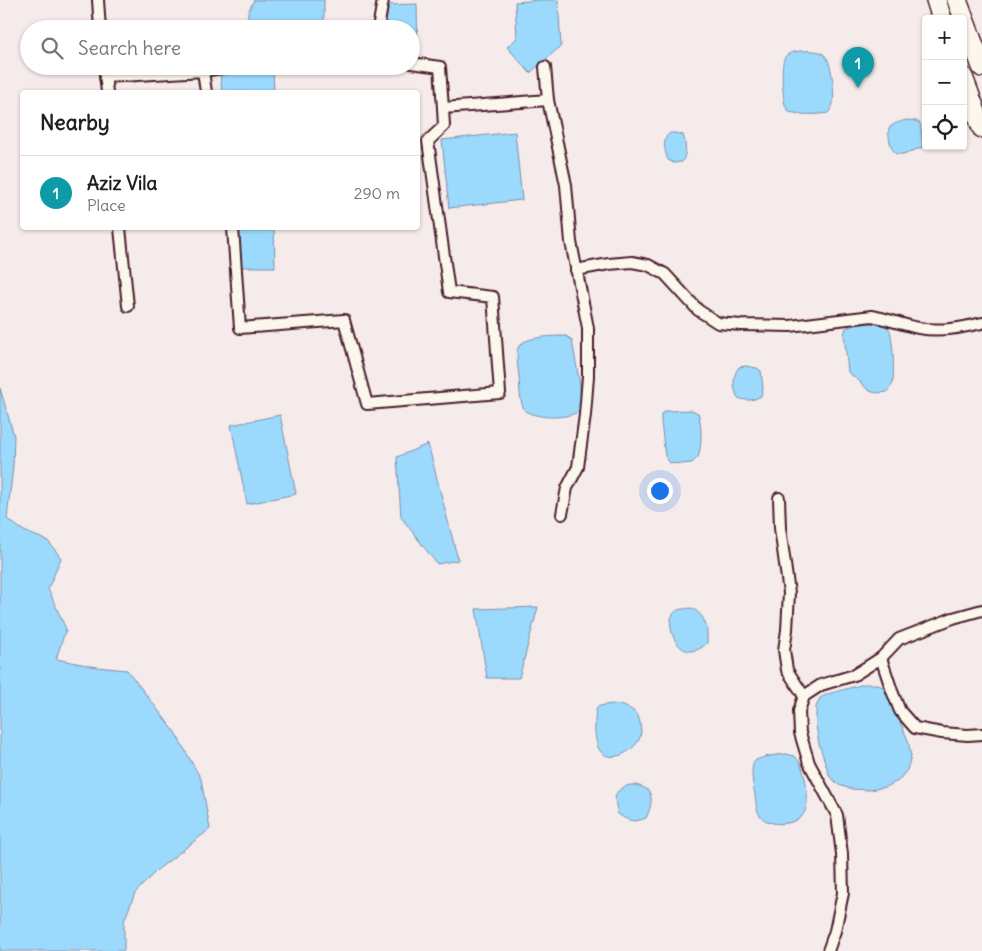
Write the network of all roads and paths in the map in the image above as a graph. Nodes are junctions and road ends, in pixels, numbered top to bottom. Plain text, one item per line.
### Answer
1 (98, 0) edge
2 (383, 0) edge
3 (936, 0) edge
4 (957, 0) edge
5 (941, 15) edge
6 (99, 20) edge
7 (380, 20) edge
8 (420, 64) edge
9 (545, 67) dead end
10 (982, 67) edge
11 (104, 75) edge
12 (203, 75) edge
13 (967, 88) edge
14 (106, 90) edge
15 (206, 90) edge
16 (548, 100) junction
17 (443, 108) junction
18 (982, 128) edge
19 (120, 230) edge
20 (232, 230) edge
21 (576, 270) junction
22 (128, 306) dead end
23 (982, 323) edge
24 (779, 498) dead end
25 (562, 514) dead end
26 (982, 610) edge
27 (881, 658) junction
28 (804, 696) junction
29 (982, 734) edge
30 (828, 951) edge

1 - 6 street
2 - 7 street
3 - 5 highway
4 - 10 highway
8 - 17 street
9 - 16 street
11 - 14 street
12 - 15 street
13 - 18 highway
16 - 17 street
16 - 21 street
17 - 20 street
19 - 22 street
21 - 23 street
21 - 25 street
24 - 28 street
26 - 27 street
27 - 28 street
27 - 29 street
28 - 30 street

